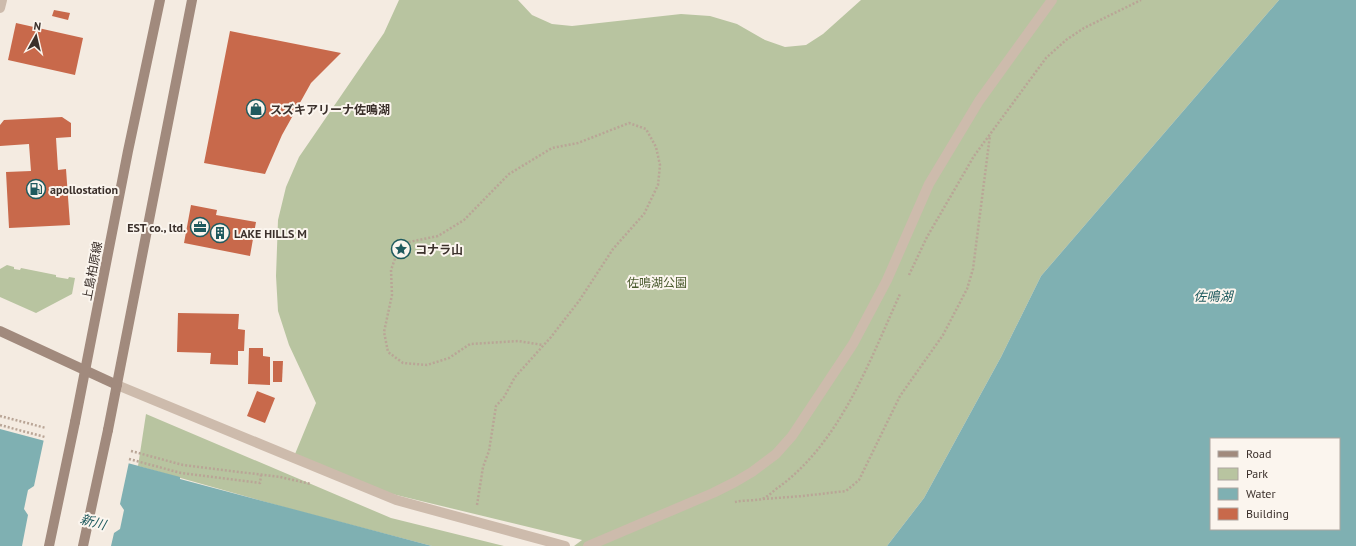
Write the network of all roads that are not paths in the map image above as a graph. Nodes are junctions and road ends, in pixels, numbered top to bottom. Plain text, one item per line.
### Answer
1 (2, 0) edge
2 (160, 0) edge
3 (192, 0) edge
4 (1052, 0) edge
5 (0, 8) edge
6 (0, 331) edge
7 (86, 371) junction
8 (117, 385) junction
9 (49, 546) edge
10 (83, 546) edge
11 (566, 546) edge
12 (588, 546) edge

1 - 5 street
2 - 7 street, 上島柏原線
3 - 8 street
4 - 12 street
6 - 7 street
7 - 8 street
7 - 9 street, 上島柏原線, bridge
8 - 10 street, bridge
8 - 11 street

